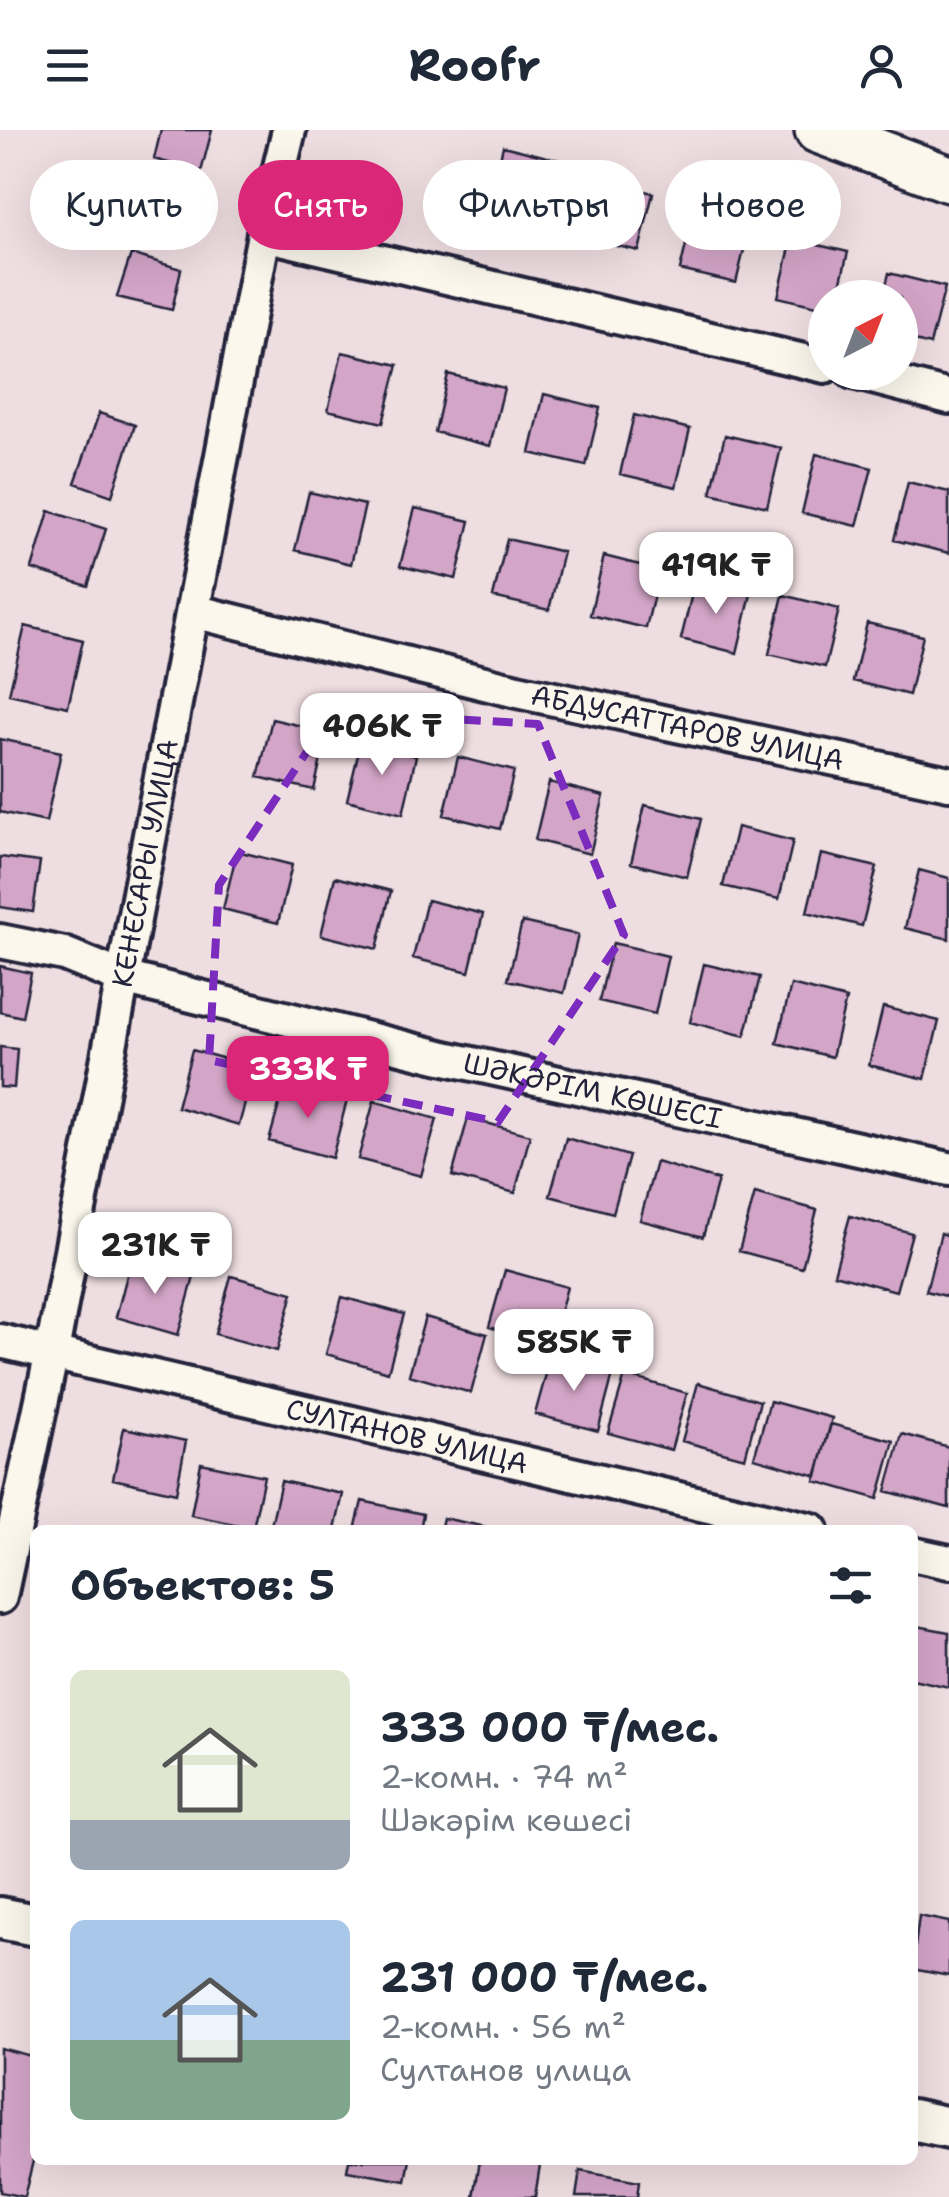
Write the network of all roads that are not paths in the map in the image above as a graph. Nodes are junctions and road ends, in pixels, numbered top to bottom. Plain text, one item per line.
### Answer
1 (288, 130) edge
2 (818, 130) edge
3 (281, 160) edge
4 (949, 179) edge
5 (261, 250) edge
6 (332, 250) edge
7 (808, 362) edge
8 (918, 389) edge
9 (949, 397) edge
10 (193, 611) junction
11 (949, 783) edge
12 (0, 941) edge
13 (123, 978) junction
14 (949, 1169) edge
15 (0, 1341) edge
16 (52, 1352) junction
17 (791, 1525) edge
18 (918, 1555) edge
19 (949, 1562) edge
20 (0, 1597) edge
21 (0, 1918) edge
22 (30, 1924) edge
23 (918, 2121) edge
24 (949, 2128) edge

1 - 3 street, КЕНЕСАРЫ УЛИЦА
2 - 4 main road
5 - 10 street, КЕНЕСАРЫ УЛИЦА
6 - 7 street
8 - 9 street
10 - 11 street, АБДУСАТТАРОВ УЛИЦА
10 - 13 street, КЕНЕСАРЫ УЛИЦА
12 - 13 street, ШӘКӘРІМ КӨШЕСІ
13 - 14 street, ШӘКӘРІМ КӨШЕСІ
13 - 16 street, КЕНЕСАРЫ УЛИЦА
15 - 16 street, СУЛТАНОВ УЛИЦА
16 - 17 street, СУЛТАНОВ УЛИЦА
16 - 20 street, КЕНЕСАРЫ УЛИЦА
18 - 19 street
21 - 22 street
23 - 24 street

